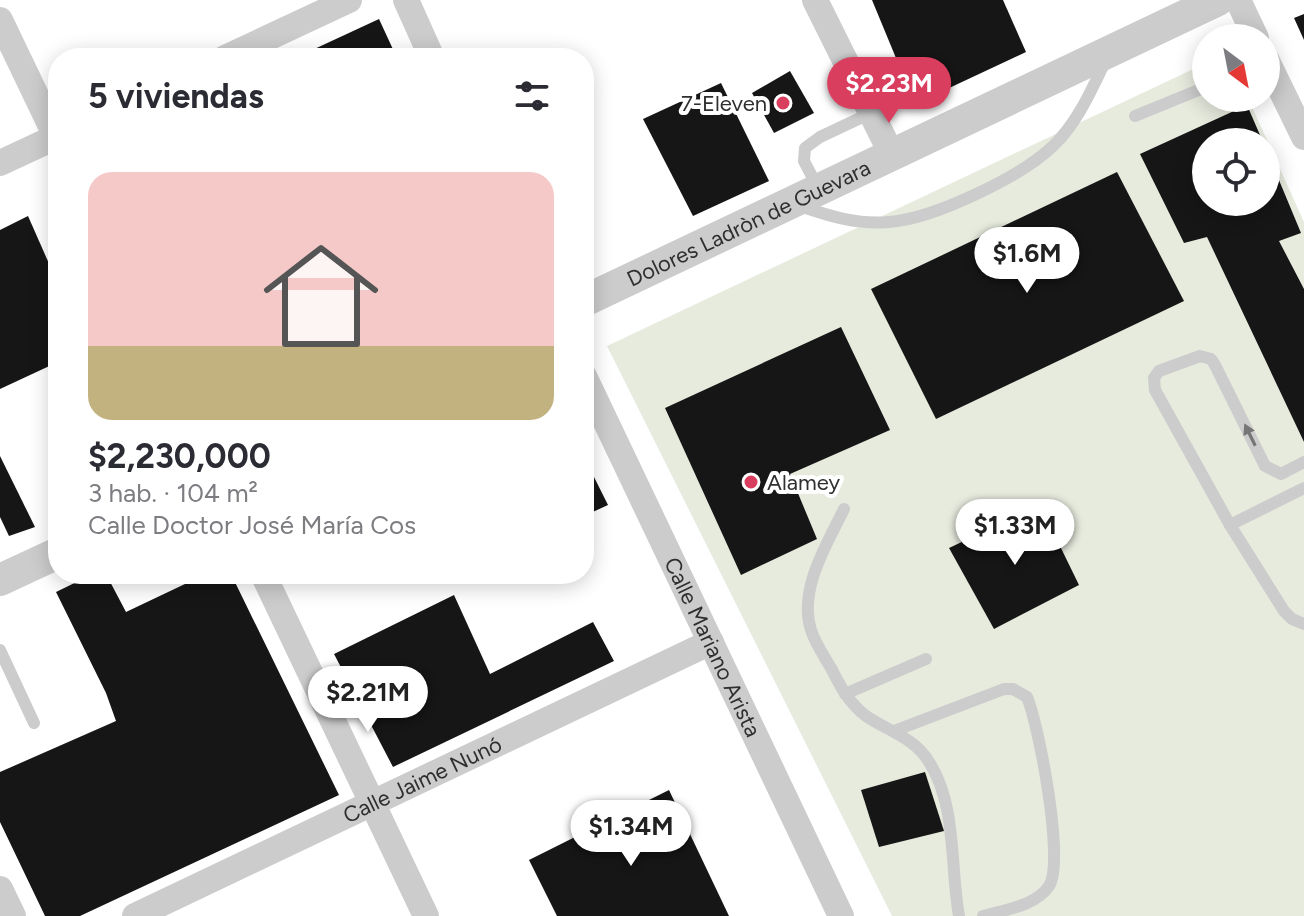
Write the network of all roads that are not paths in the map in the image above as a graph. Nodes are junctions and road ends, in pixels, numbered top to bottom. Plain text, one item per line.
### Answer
1 (349, 0) edge
2 (406, 0) edge
3 (815, 0) edge
4 (1218, 0) edge
5 (1238, 0) edge
6 (0, 20) edge
7 (1249, 24) edge
8 (246, 48) edge
9 (428, 48) edge
10 (1112, 48) junction
11 (1280, 92) edge
12 (1192, 93) edge
13 (871, 113) junction
14 (1135, 116) dead end
15 (48, 119) edge
16 (1304, 137) edge
17 (48, 142) edge
18 (892, 155) junction
19 (0, 163) edge
20 (818, 188) junction
21 (788, 202) junction
22 (594, 296) edge
23 (594, 397) edge
24 (1304, 462) edge
25 (1304, 488) edge
26 (844, 509) dead end
27 (1230, 525) junction
28 (48, 558) edge
29 (0, 580) edge
30 (268, 584) edge
31 (1304, 624) edge
32 (711, 642) junction
33 (0, 650) edge
34 (926, 659) dead end
35 (845, 694) junction
36 (34, 723) dead end
37 (894, 731) junction
38 (373, 802) junction
39 (0, 889) edge
40 (1020, 911) edge
41 (13, 916) edge
42 (135, 916) edge
43 (426, 916) edge
44 (841, 916) edge
45 (959, 916) edge
46 (983, 916) edge

1 - 8 street
2 - 9 street
3 - 13 street
4 - 10 street, Dolores Ladròn de Guevara
5 - 7 street
6 - 15 street
10 - 18 street, Dolores Ladròn de Guevara
10 - 21 lane
11 - 16 street
12 - 14 lane
13 - 18 street
13 - 20 lane
17 - 19 street
18 - 20 street, Dolores Ladròn de Guevara
20 - 21 street, Dolores Ladròn de Guevara
21 - 22 street, Dolores Ladròn de Guevara
23 - 32 street, Calle Mariano Arista
24 -> 27 lane
25 - 27 lane
26 - 35 lane
27 - 31 lane
28 - 29 street
30 - 38 street
32 - 38 street, Calle Jaime Nunó
32 - 44 street, Calle Mariano Arista
33 - 36 lane
34 - 35 lane
35 - 37 lane
37 - 40 lane
37 - 45 lane
38 - 42 street, Calle Jaime Nunó
38 - 43 street
39 - 41 street
40 - 46 lane

